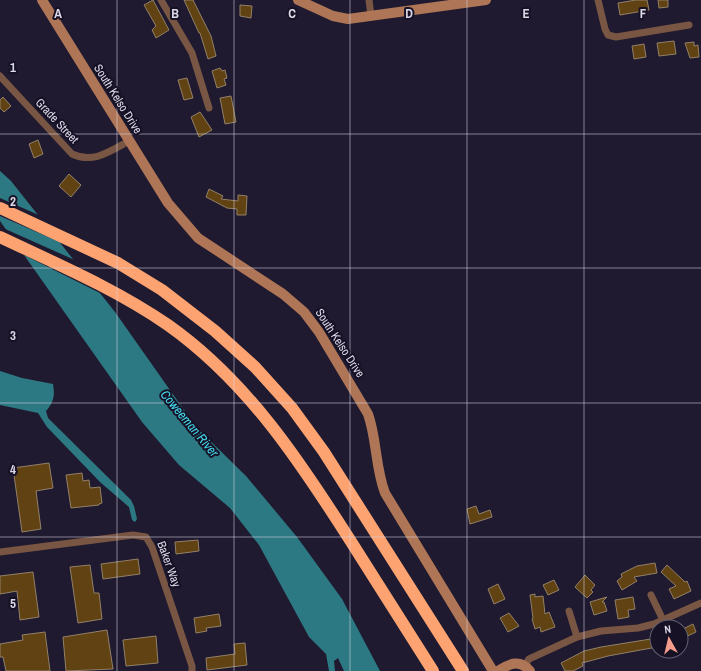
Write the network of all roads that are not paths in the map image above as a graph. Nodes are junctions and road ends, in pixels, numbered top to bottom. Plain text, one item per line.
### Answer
1 (42, 0) edge
2 (162, 0) edge
3 (298, 0) edge
4 (369, 0) edge
5 (486, 0) edge
6 (598, 0) edge
7 (371, 16) junction
8 (689, 25) dead end
9 (0, 76) edge
10 (209, 108) dead end
11 (129, 141) junction
12 (0, 208) edge
13 (0, 237) edge
14 (0, 552) edge
15 (652, 594) dead end
16 (701, 603) edge
17 (569, 611) dead end
18 (663, 619) edge
19 (665, 619) edge
20 (649, 624) edge
21 (577, 637) junction
22 (528, 668) edge
23 (192, 671) edge
24 (433, 671) edge
25 (463, 671) edge
26 (493, 671) edge
27 (498, 671) edge

1 - 11 main road, South Kelso Drive
2 - 10 street
3 - 7 main road
4 - 7 street
5 - 7 main road
6 - 8 street
9 - 11 street, Grade Street
11 - 26 main road, South Kelso Drive
12 - 25 highway
13 - 24 highway
14 - 23 street, Baker Way
15 - 18 street
16 - 19 street
17 - 21 street
20 - 21 street
21 - 22 street
22 - 27 main road

